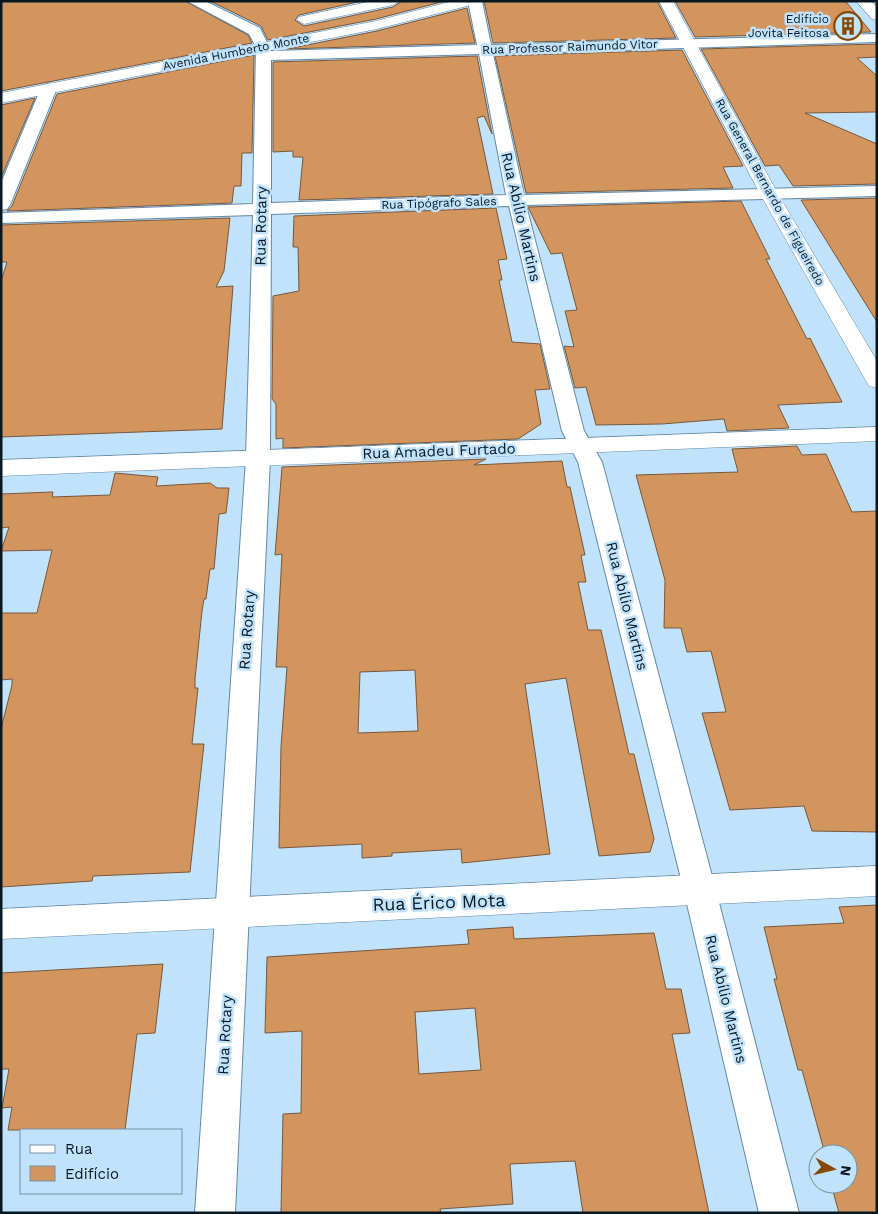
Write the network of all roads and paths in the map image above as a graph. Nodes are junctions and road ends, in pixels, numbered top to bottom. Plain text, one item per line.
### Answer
1 (194, 1) edge
2 (393, 1) edge
3 (470, 1) edge
4 (474, 1) edge
5 (666, 1) edge
6 (863, 1) edge
7 (877, 16) edge
8 (287, 24) dead end
9 (232, 36) dead end
10 (877, 38) edge
11 (263, 40) junction
12 (688, 43) junction
13 (486, 49) junction
14 (20, 79) dead end
15 (46, 79) junction
16 (1, 83) edge
17 (1, 98) edge
18 (877, 190) edge
19 (769, 194) junction
20 (516, 200) junction
21 (1, 205) edge
22 (261, 209) junction
23 (1, 218) edge
24 (877, 381) edge
25 (877, 434) edge
26 (580, 446) junction
27 (258, 459) junction
28 (1, 468) edge
29 (877, 881) edge
30 (700, 891) junction
31 (233, 910) junction
32 (1, 924) edge
33 (215, 1213) edge
34 (779, 1213) edge

1 - 11 street
2 - 8 street, Avenida Humberto Monte
3 - 11 street, Avenida Humberto Monte
4 - 13 street, Rua Abílio Martins
5 - 12 street, Rua General Bernardo de Figueiredo
6 - 7 street
9 - 11 street, Avenida Humberto Monte
10 - 12 street, Rua Professor Raimundo Vitor
11 - 13 street, Rua Professor Raimundo Vitor
11 - 15 street, Avenida Humberto Monte
11 - 22 street, Rua Rotary
12 - 13 street, Rua Professor Raimundo Vitor
12 - 19 street, Rua General Bernardo de Figueiredo
13 - 20 street, Rua Abílio Martins
14 - 16 street
15 - 17 street, Avenida Humberto Monte
15 - 21 street
18 - 19 street, Rua Tipógrafo Sales
19 - 20 street, Rua Tipógrafo Sales
19 - 24 street, Rua General Bernardo de Figueiredo
20 - 22 street, Rua Tipógrafo Sales
20 - 26 street, Rua Abílio Martins
22 - 23 street, Rua Tipógrafo Sales
22 - 27 street, Rua Rotary
25 - 26 street, Rua Amadeu Furtado
26 - 27 street, Rua Amadeu Furtado
26 - 30 street, Rua Abílio Martins
27 - 28 street, Rua Amadeu Furtado
27 - 31 street, Rua Rotary
29 - 30 street, Rua Érico Mota
30 - 31 street, Rua Érico Mota
30 - 34 street, Rua Abílio Martins
31 - 32 street, Rua Érico Mota
31 - 33 street, Rua Rotary

